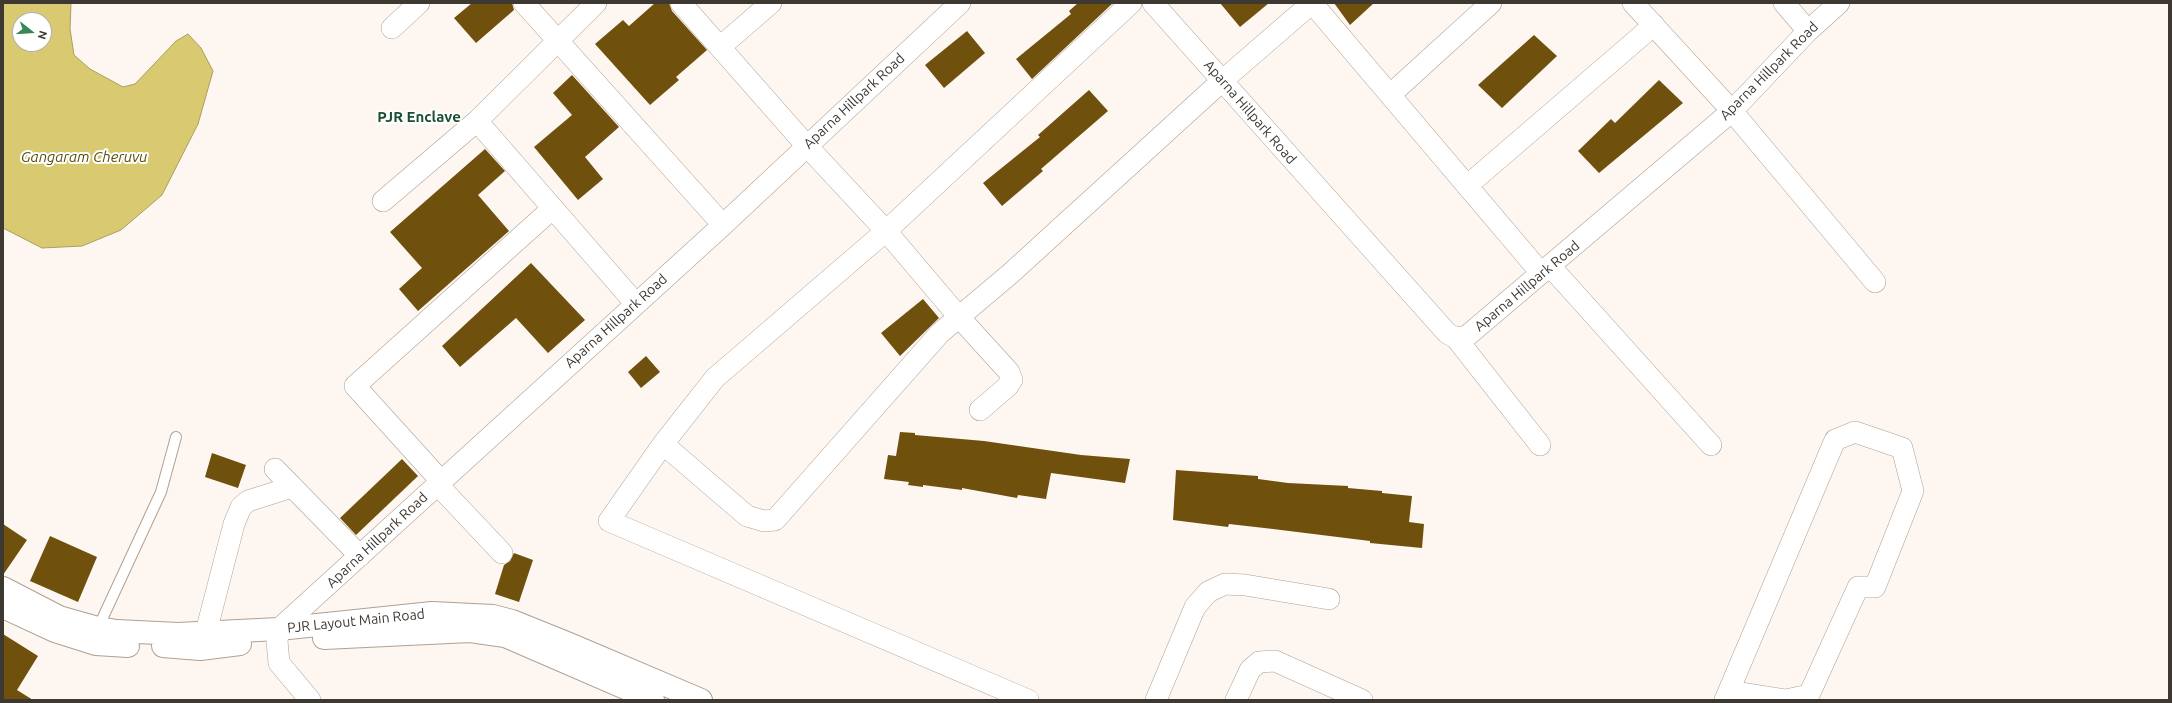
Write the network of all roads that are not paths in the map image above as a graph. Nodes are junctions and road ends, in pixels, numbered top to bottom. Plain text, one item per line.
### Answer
1 (419, 3) edge
2 (524, 3) edge
3 (596, 3) edge
4 (681, 3) edge
5 (771, 3) edge
6 (960, 3) edge
7 (1131, 3) edge
8 (1153, 3) edge
9 (1312, 3) edge
10 (1491, 3) edge
11 (1633, 3) edge
12 (1784, 3) edge
13 (1839, 3) edge
14 (1654, 25) junction
15 (392, 28) dead end
16 (1808, 31) junction
17 (558, 41) junction
18 (720, 47) junction
19 (1223, 80) junction
20 (1390, 95) junction
21 (1732, 110) junction
22 (477, 121) junction
23 (806, 145) junction
24 (1468, 185) junction
25 (383, 201) dead end
26 (553, 208) junction
27 (722, 225) junction
28 (886, 231) junction
29 (1546, 269) junction
30 (1876, 282) dead end
31 (636, 304) junction
32 (959, 317) junction
33 (1456, 338) junction
34 (980, 410) dead end
35 (176, 437) dead end
36 (663, 444) junction
37 (1540, 445) dead end
38 (1711, 445) dead end
39 (275, 470) dead end
40 (439, 482) junction
41 (292, 487) junction
42 (502, 553) dead end
43 (360, 556) junction
44 (3, 588) edge
45 (1329, 599) dead end
46 (3, 607) edge
47 (98, 628) junction
48 (206, 632) junction
49 (278, 635) junction
50 (1727, 695) edge
51 (310, 700) edge
52 (653, 700) edge
53 (701, 700) edge
54 (1028, 700) edge
55 (1156, 700) edge
56 (1236, 700) edge
57 (1362, 700) edge

1 - 15 street
2 - 17 street
3 - 17 street
4 - 18 street
5 - 18 street
6 - 23 street, Aparna Hillpark Road
7 - 28 street
8 - 19 street, Aparna Hillpark Road
9 - 19 street
9 - 20 street
10 - 20 street
11 - 14 street
12 - 16 street
13 - 16 street, Aparna Hillpark Road
14 - 21 street
14 - 24 street
16 - 21 street, Aparna Hillpark Road
17 - 22 street
17 - 27 street
18 - 23 street
19 - 32 street
19 - 33 street, Aparna Hillpark Road
20 - 24 street
21 - 29 street, Aparna Hillpark Road
21 - 30 street
22 - 25 street
22 - 26 street
23 - 27 street, Aparna Hillpark Road
23 - 28 street
24 - 29 street
26 - 31 street
26 - 40 street
27 - 31 street, Aparna Hillpark Road
28 - 32 street
28 - 36 street
29 - 33 street, Aparna Hillpark Road
29 - 38 street
31 - 40 street, Aparna Hillpark Road
32 - 34 street
32 - 36 street
33 - 37 street
35 - 47 lane
36 - 54 street
39 - 41 street
40 - 42 street
40 - 43 street, Aparna Hillpark Road
41 - 43 street
41 - 48 street
43 - 49 street, Aparna Hillpark Road
44 - 47 street, PJR Layout Main Road
45 - 55 street
46 - 49 street, PJR Layout Main Road
47 - 48 street, PJR Layout Main Road
48 - 49 street, PJR Layout Main Road
49 - 51 street
49 - 52 street, PJR Layout Main Road
49 - 53 street, PJR Layout Main Road
50 - 50 street
56 - 57 street

